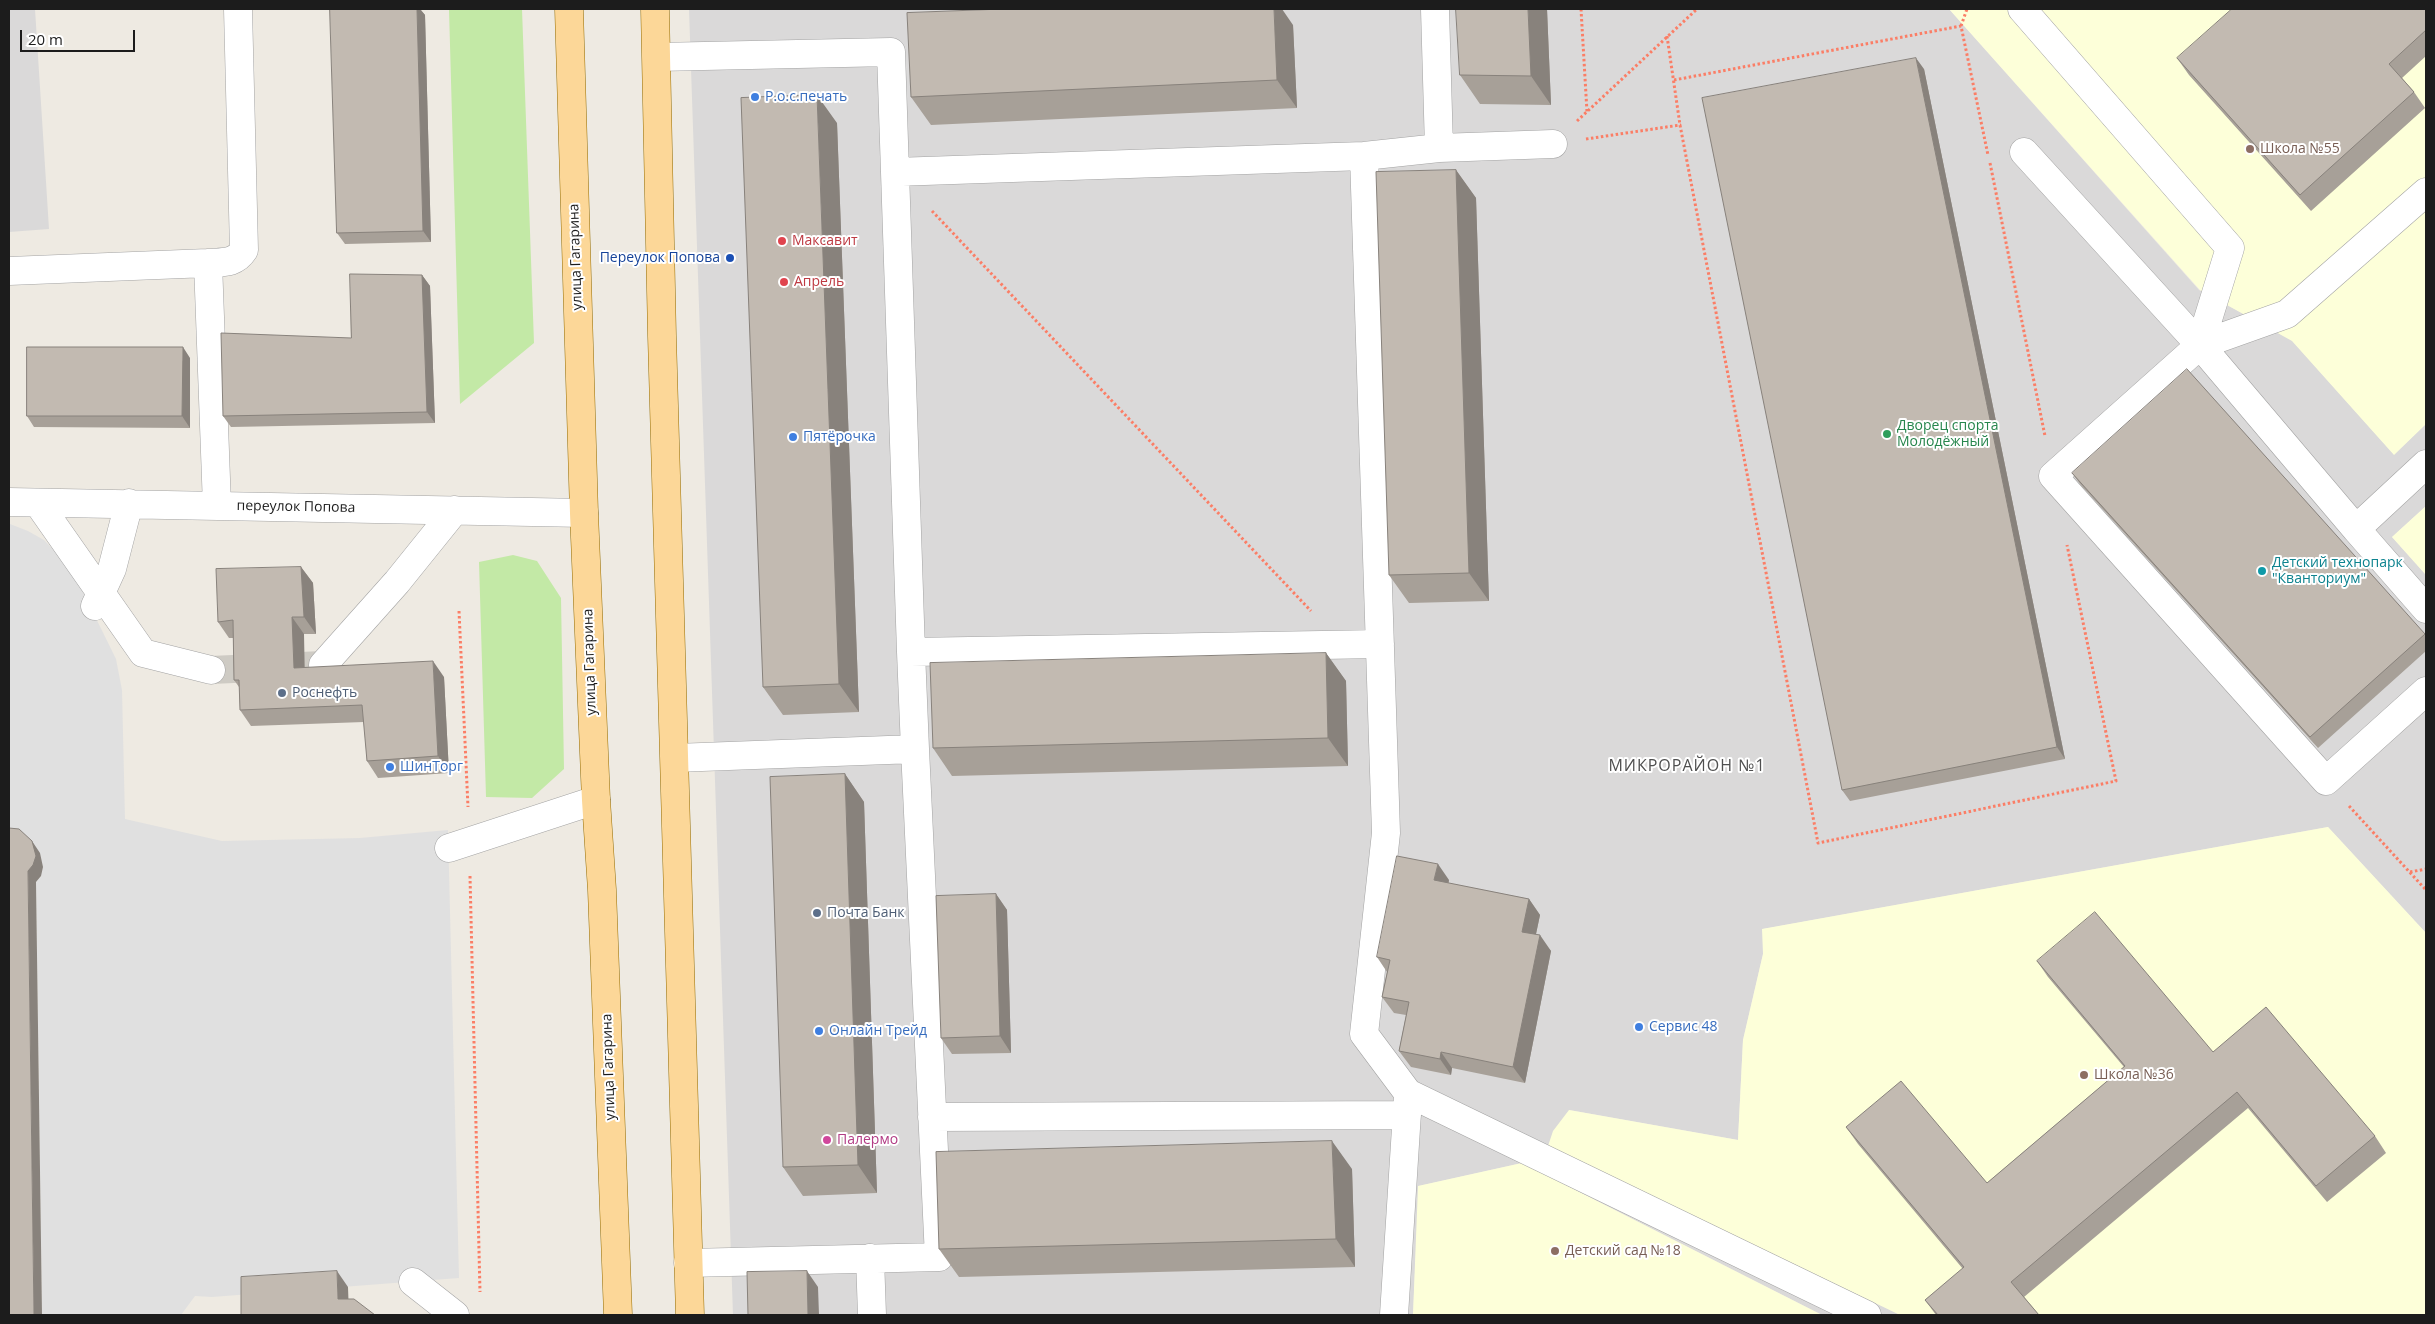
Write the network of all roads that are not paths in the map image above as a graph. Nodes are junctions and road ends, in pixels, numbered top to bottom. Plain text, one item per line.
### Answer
1 (238, 9) edge
2 (568, 9) edge
3 (655, 9) edge
4 (1435, 9) edge
5 (2022, 9) edge
6 (657, 57) junction
7 (1553, 144) road end
8 (1439, 148) junction
9 (2024, 152) dead end
10 (1364, 156) junction
11 (895, 172) junction
12 (2426, 192) edge
13 (208, 263) junction
14 (9, 271) edge
15 (2200, 345) junction
16 (2426, 464) edge
17 (9, 502) edge
18 (38, 503) junction
19 (129, 503) junction
20 (217, 506) junction
21 (455, 510) junction
22 (584, 513) junction
23 (2356, 529) junction
24 (97, 602) junction
25 (2426, 609) edge
26 (1380, 644) junction
27 (911, 652) junction
28 (323, 665) edge
29 (211, 670) tunnel mouth
30 (2426, 691) edge
31 (916, 749) junction
32 (674, 758) junction
33 (596, 800) junction
34 (459, 845) road end
35 (1408, 1104) junction
36 (932, 1117) junction
37 (870, 1258) junction
38 (688, 1263) junction
39 (413, 1282) dead end
40 (455, 1315) edge
41 (618, 1315) edge
42 (690, 1315) edge
43 (872, 1315) edge
44 (1394, 1315) edge
45 (1867, 1315) edge

1 - 13 street
2 - 22 main road, улица Гагарина
3 - 6 main road
4 - 8 street
5 - 15 street
6 - 11 street
6 - 32 main road
7 - 8 street
8 - 10 street
9 - 15 street
10 - 11 street
10 - 26 street
11 - 27 street
12 - 15 street
13 - 14 street
13 - 20 street
15 - 23 street
15 - 30 street
16 - 23 street
17 - 18 street, переулок Попова
18 - 19 street, переулок Попова
18 - 24 street
19 - 20 street, переулок Попова
19 - 24 street
20 - 21 street, переулок Попова
21 - 22 street, переулок Попова
21 - 28 street
22 - 33 main road, улица Гагарина
23 - 25 street
24 - 29 street
26 - 27 street
26 - 35 street
27 - 31 street
31 - 32 street
31 - 36 street
32 - 38 main road
33 - 34 street
33 - 41 main road, улица Гагарина
35 - 36 street
35 - 44 street
35 - 45 street
36 - 37 street
37 - 38 street
37 - 43 street
38 - 42 main road
39 - 40 street

